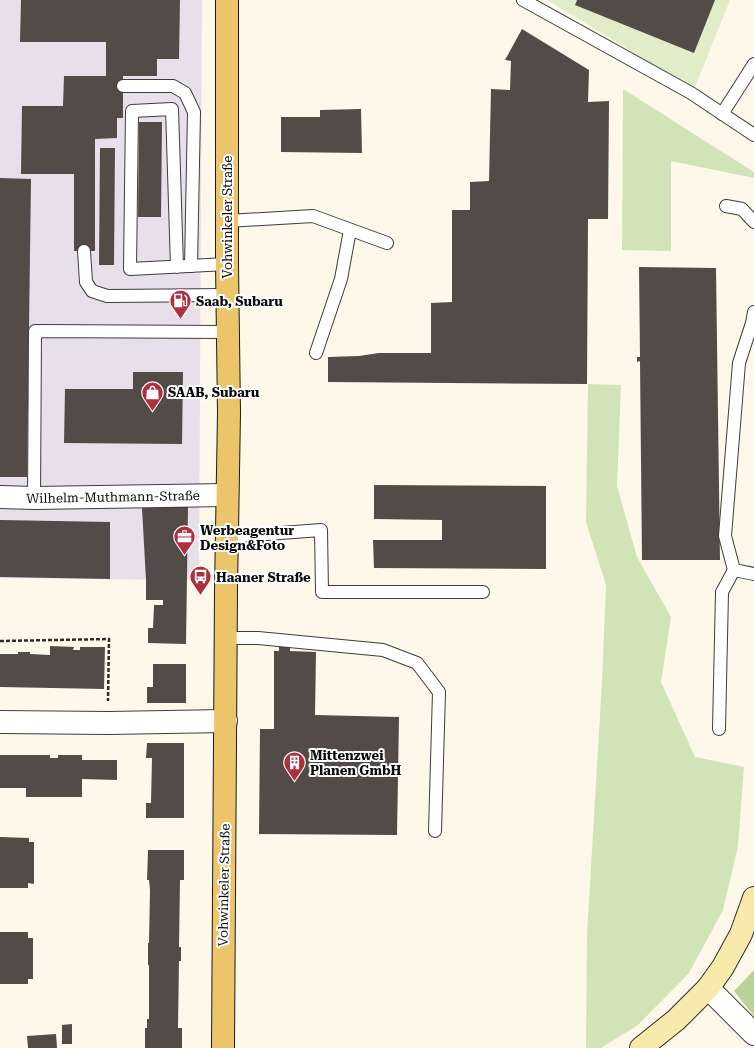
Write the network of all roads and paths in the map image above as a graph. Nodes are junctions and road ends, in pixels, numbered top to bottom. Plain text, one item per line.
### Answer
1 (227, 0) edge
2 (523, 0) edge
3 (754, 64) edge
4 (123, 86) dead end
5 (722, 114) junction
6 (754, 135) edge
7 (726, 206) dead end
8 (227, 221) junction
9 (754, 222) edge
10 (350, 230) junction
11 (387, 244) dead end
12 (84, 251) dead end
13 (227, 264) junction
14 (191, 266) junction
15 (177, 267) junction
16 (227, 295) junction
17 (754, 312) edge
18 (228, 332) junction
19 (316, 353) dead end
20 (227, 495) junction
21 (0, 497) edge
22 (34, 498) junction
23 (227, 537) junction
24 (734, 570) junction
25 (754, 574) edge
26 (483, 592) dead end
27 (226, 638) junction
28 (0, 641) edge
29 (226, 721) junction
30 (0, 722) edge
31 (108, 723) junction
32 (719, 729) dead end
33 (435, 831) dead end
34 (754, 898) edge
35 (708, 988) junction
36 (754, 1034) edge
37 (223, 1048) edge
38 (641, 1048) edge

1 - 8 main road, Vohwinkeler Straße
2 - 5 lane
3 - 5 lane
4 - 14 lane
5 - 6 lane
7 - 9 lane
8 - 10 lane
8 - 13 main road, Vohwinkeler Straße
10 - 11 lane
10 - 19 lane
12 - 16 lane
13 - 14 lane
13 - 16 main road, Vohwinkeler Straße
14 - 15 lane
15 - 15 lane
16 - 18 main road, Vohwinkeler Straße
17 - 24 lane
18 - 20 main road, Vohwinkeler Straße
18 - 22 lane
20 - 22 street, Wilhelm-Muthmann-Straße
20 - 23 main road, Vohwinkeler Straße
21 - 22 street, Wilhelm-Muthmann-Straße
23 - 26 lane
23 - 27 main road, Vohwinkeler Straße
24 - 25 lane
24 - 32 lane
27 - 29 main road, Vohwinkeler Straße
27 - 33 lane
28 - 31 path
29 - 31 street
29 - 37 main road, Vohwinkeler Straße
30 - 31 street
34 - 35 main road
35 - 36 street
35 - 38 main road

